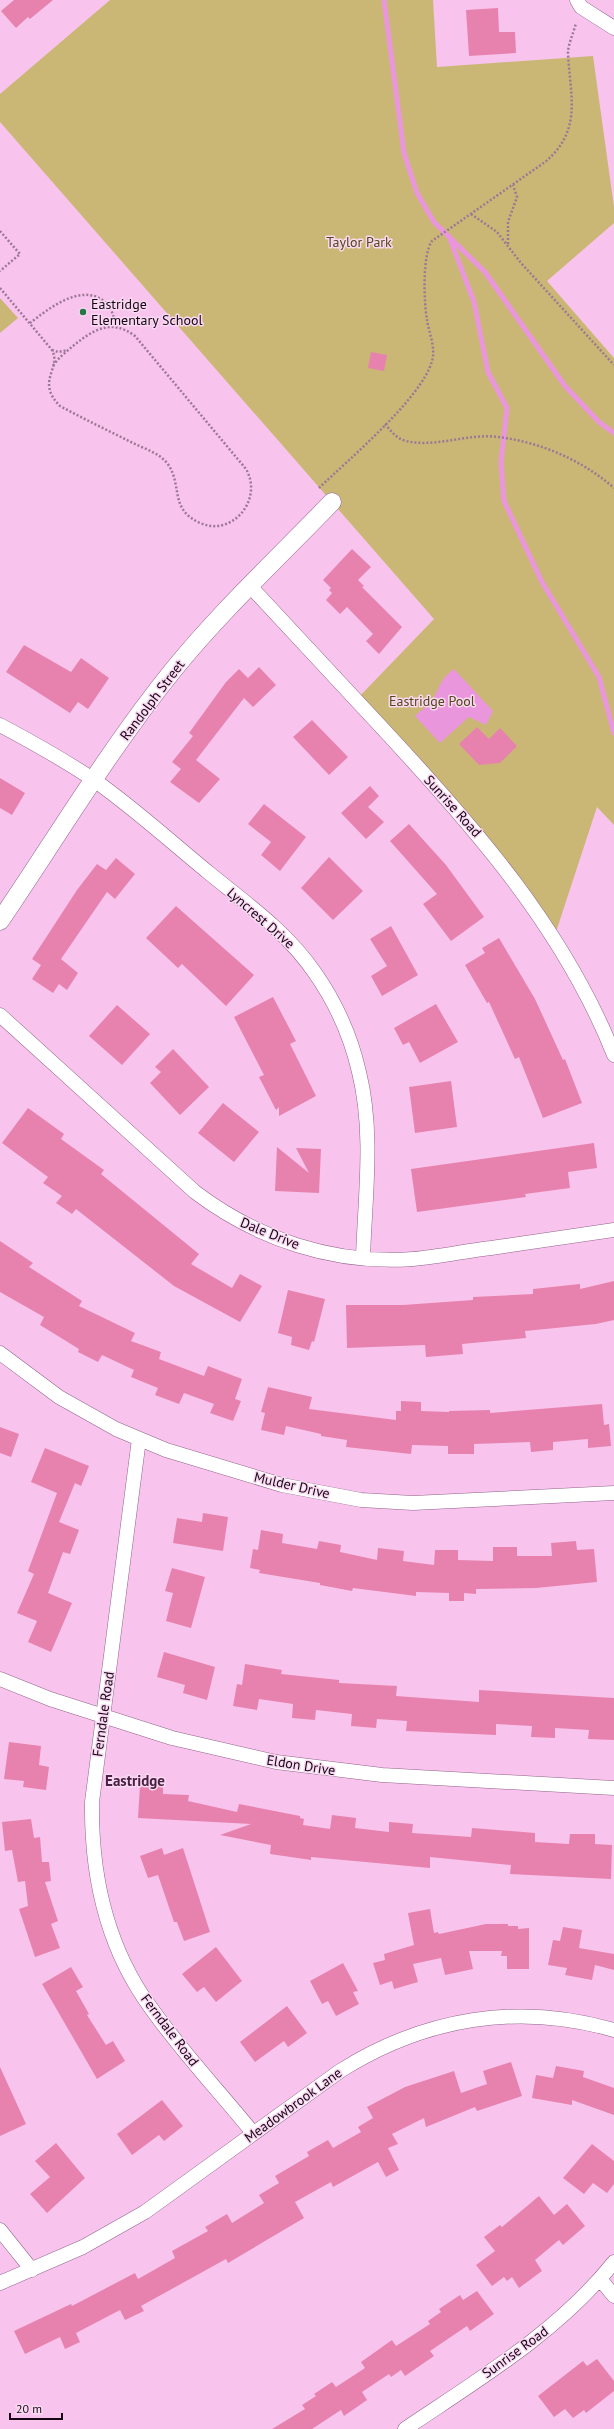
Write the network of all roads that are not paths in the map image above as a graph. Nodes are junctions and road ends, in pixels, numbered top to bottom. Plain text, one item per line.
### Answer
1 (579, 4) edge
2 (614, 28) edge
3 (332, 502) dead end
4 (250, 586) junction
5 (0, 725) edge
6 (94, 781) junction
7 (0, 921) edge
8 (0, 1015) edge
9 (614, 1055) edge
10 (614, 1230) edge
11 (363, 1257) junction
12 (0, 1352) edge
13 (140, 1439) junction
14 (614, 1493) edge
15 (0, 1679) edge
16 (103, 1717) junction
17 (614, 1788) edge
18 (614, 2030) edge
19 (253, 2133) junction
20 (0, 2230) edge
21 (614, 2262) edge
22 (32, 2270) junction
23 (600, 2280) junction
24 (0, 2283) edge
25 (614, 2296) edge
26 (405, 2429) edge

1 - 2 street
3 - 4 street, Randolph Street
4 - 6 street, Randolph Street
4 - 9 street, Sunrise Road
5 - 6 street, Lyncrest Drive
6 - 7 street, Randolph Street
6 - 11 street, Lyncrest Drive
8 - 11 street, Dale Drive
10 - 11 street, Dale Drive
12 - 13 street, Mulder Drive
13 - 14 street, Mulder Drive
13 - 16 street, Ferndale Road
15 - 16 street, Eldon Drive
16 - 17 street, Eldon Drive
16 - 19 street, Ferndale Road
18 - 19 street, Meadowbrook Lane
19 - 22 street, Meadowbrook Lane
20 - 22 street
21 - 23 street, Sunrise Road
22 - 24 street, Meadowbrook Lane
23 - 25 street
23 - 26 street, Sunrise Road

